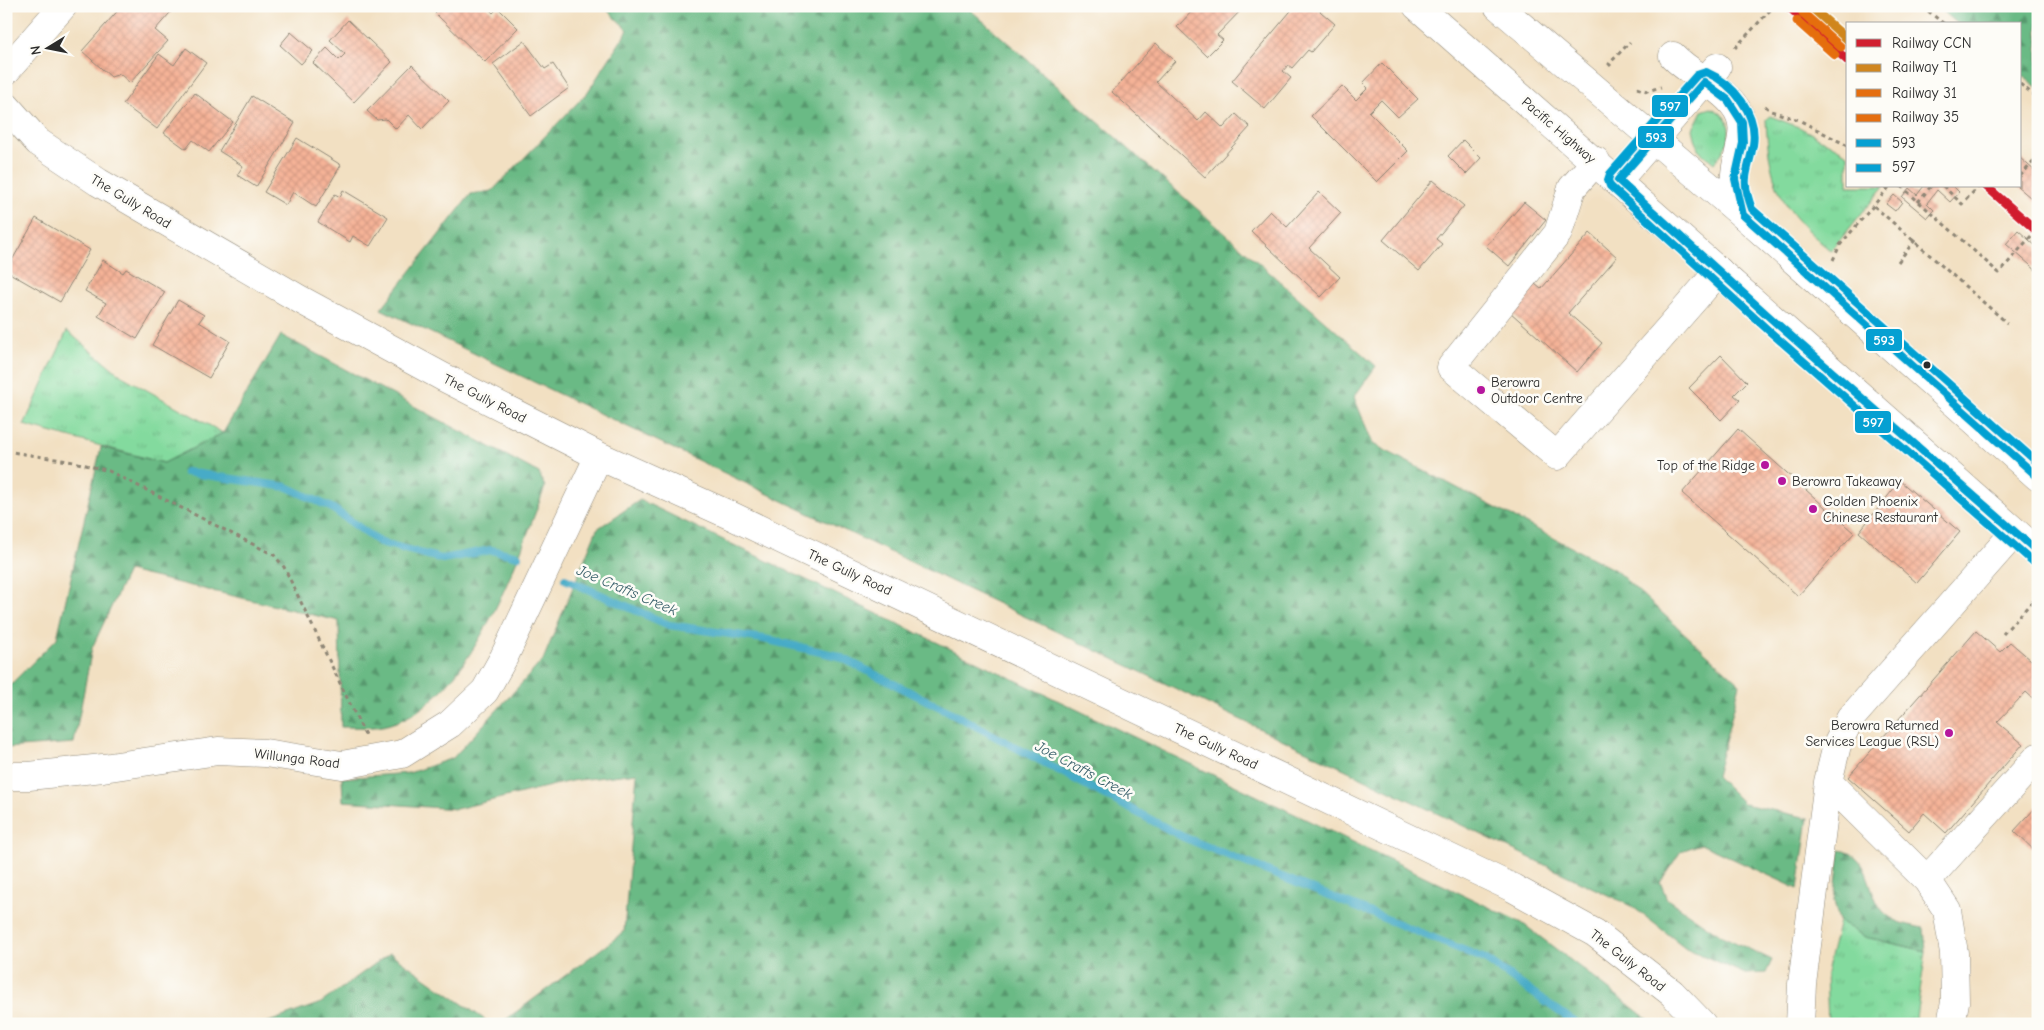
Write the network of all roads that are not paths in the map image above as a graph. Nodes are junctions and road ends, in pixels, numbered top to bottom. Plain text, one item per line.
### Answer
1 (63, 6) edge
2 (1417, 6) edge
3 (1498, 6) edge
4 (1673, 56) dead end
5 (6, 71) edge
6 (1710, 74) junction
7 (6, 106) edge
8 (1654, 139) junction
9 (1596, 161) junction
10 (1618, 180) junction
11 (1743, 215) junction
12 (1719, 271) junction
13 (599, 456) junction
14 (2038, 477) edge
15 (2015, 532) junction
16 (2038, 552) edge
17 (2038, 757) edge
18 (6, 776) edge
19 (1828, 782) junction
20 (1927, 880) junction
21 (1957, 1016) edge
22 (1702, 1024) edge
23 (1800, 1024) edge

1 - 5 street
2 - 9 street, Pacific Highway
3 - 8 street
4 - 6 street
6 - 8 street
6 - 11 street
7 - 13 street, The Gully Road
8 - 10 street
8 - 11 street
9 - 10 street, Pacific Highway
9 - 12 street
10 - 12 street, Pacific Highway
11 - 14 street
12 - 15 street, Pacific Highway
13 - 18 street, Willunga Road
13 - 22 street, The Gully Road
15 - 16 street, Pacific Highway
15 - 19 street
17 - 20 street
19 - 20 street
19 - 23 street
20 - 21 street

